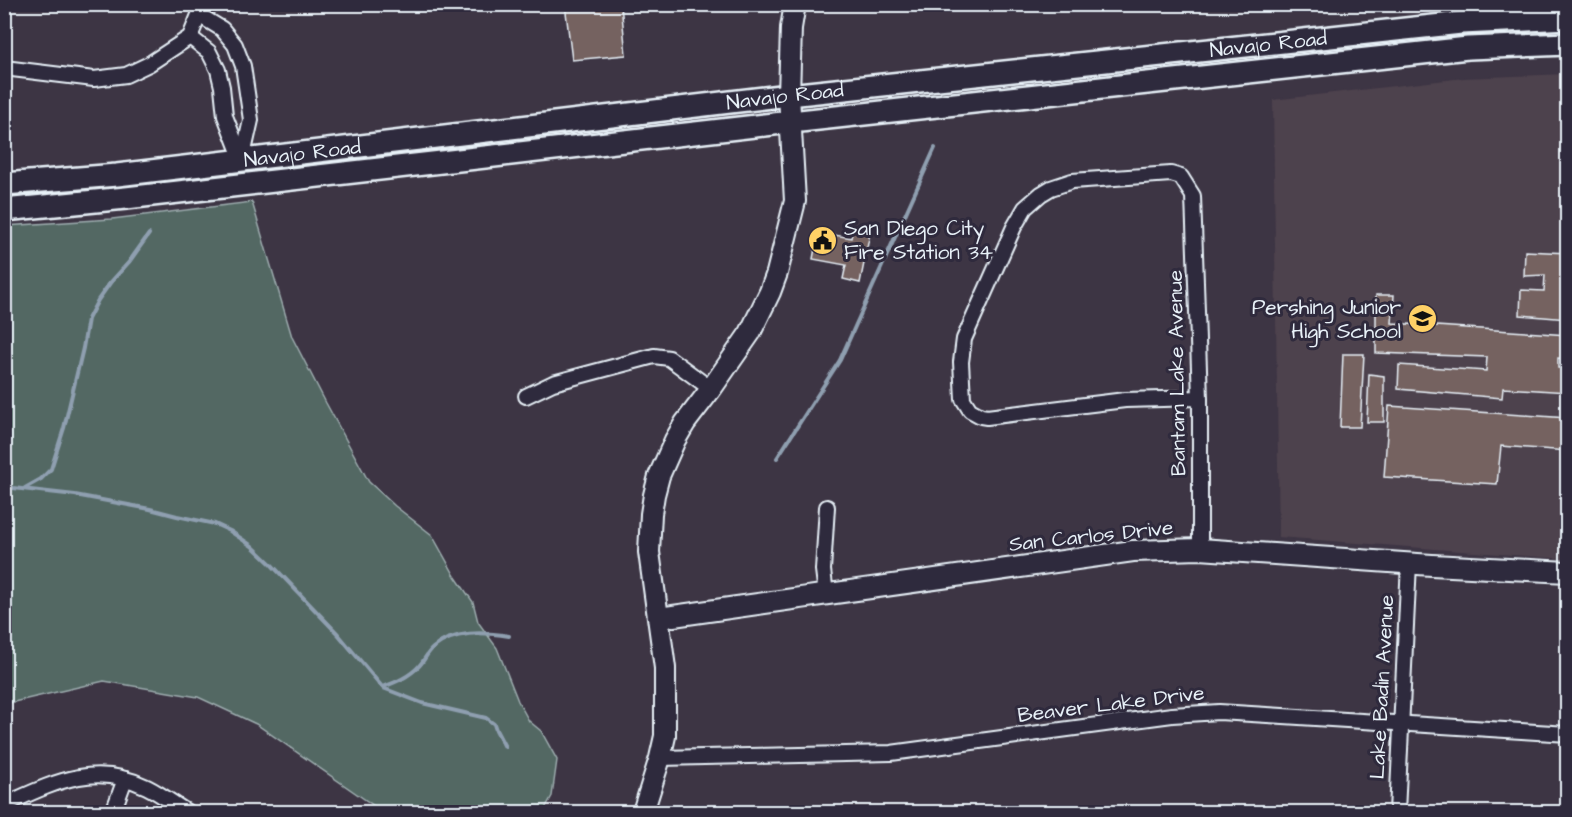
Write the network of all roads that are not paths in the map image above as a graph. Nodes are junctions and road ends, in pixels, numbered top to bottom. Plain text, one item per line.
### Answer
1 (795, 4) edge
2 (201, 10) edge
3 (1568, 18) edge
4 (190, 37) junction
5 (1568, 44) edge
6 (4, 68) edge
7 (245, 77) junction
8 (221, 82) junction
9 (789, 95) junction
10 (791, 122) junction
11 (242, 160) junction
12 (4, 184) edge
13 (7, 210) edge
14 (711, 389) junction
15 (526, 396) dead end
16 (1200, 398) junction
17 (827, 507) dead end
18 (1200, 549) junction
19 (1409, 563) junction
20 (1568, 572) edge
21 (826, 594) junction
22 (658, 618) junction
23 (1400, 724) junction
24 (1568, 734) edge
25 (660, 758) junction
26 (124, 779) junction
27 (4, 805) edge
28 (113, 813) edge
29 (187, 813) edge
30 (644, 813) edge
31 (1397, 813) edge

1 - 9 street
2 - 4 street
2 - 7 street
3 - 9 main road, Navajo Road
4 - 6 street
4 - 8 street
5 - 10 main road, Navajo Road
7 - 8 street
7 - 11 street
8 - 11 street
9 - 10 street
9 - 11 main road, Navajo Road
10 - 13 main road, Navajo Road
10 - 14 street
11 - 12 main road, Navajo Road
11 - 13 main road
14 - 15 street
14 - 22 street
16 - 16 street, Bantam Lake Avenue
16 - 18 street, Bantam Lake Avenue
17 - 21 street
18 - 19 street, San Carlos Drive
18 - 21 street, San Carlos Drive
19 - 20 street, San Carlos Drive
19 - 23 street, Lake Badin Avenue
21 - 22 street, San Carlos Drive
22 - 25 street
23 - 24 street, Beaver Lake Drive
23 - 25 street, Beaver Lake Drive
23 - 31 street, Lake Badin Avenue
25 - 30 street
26 - 27 street
26 - 28 street
26 - 29 street

